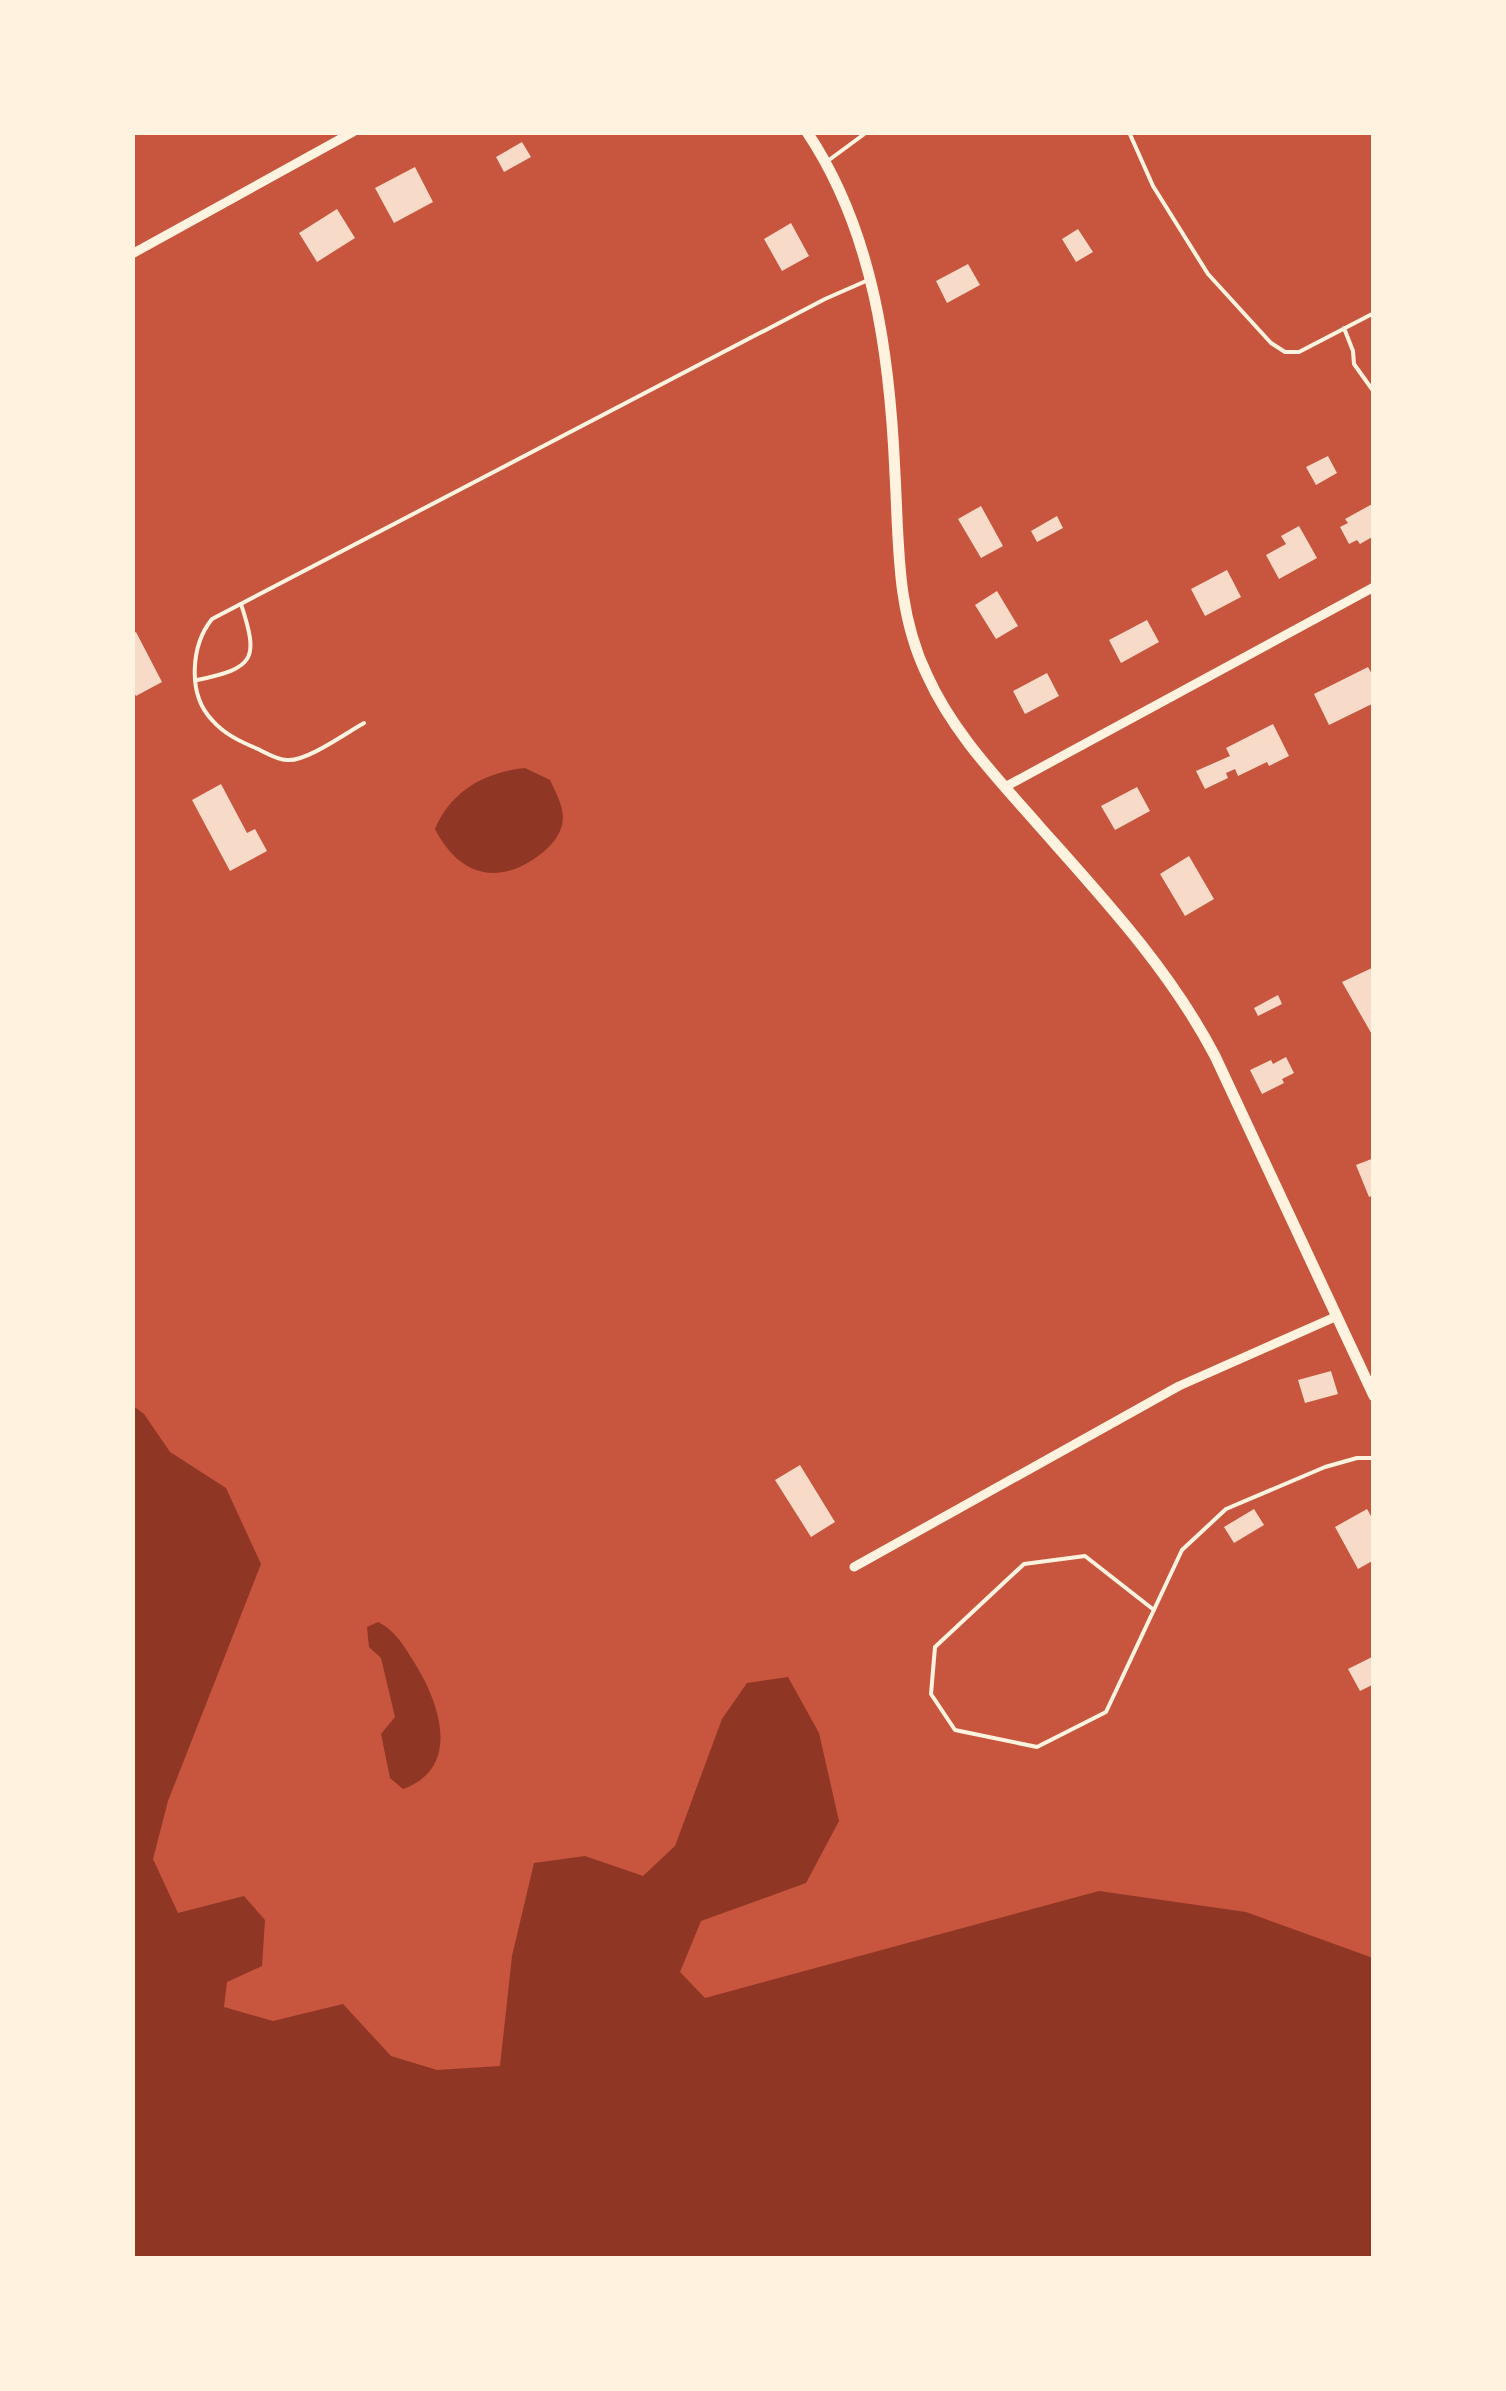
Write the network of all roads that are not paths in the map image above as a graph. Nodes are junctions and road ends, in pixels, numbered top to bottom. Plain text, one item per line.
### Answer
1 (353, 132) edge
2 (808, 132) edge
3 (868, 132) edge
4 (826, 162) junction
5 (132, 254) edge
6 (870, 280) junction
7 (1374, 587) edge
8 (241, 604) junction
9 (197, 680) junction
10 (364, 723) dead end
11 (1004, 787) junction
12 (1334, 1316) junction
13 (1374, 1396) edge
14 (1374, 1458) edge
15 (854, 1567) dead end
16 (1154, 1610) junction

1 - 5 street
2 - 4 street
3 - 4 lane
4 - 6 street
6 - 8 lane
6 - 11 street
7 - 11 street
8 - 9 lane
8 - 9 lane
9 - 10 lane
11 - 12 street
12 - 13 street
12 - 15 street
14 - 16 lane
16 - 16 lane

